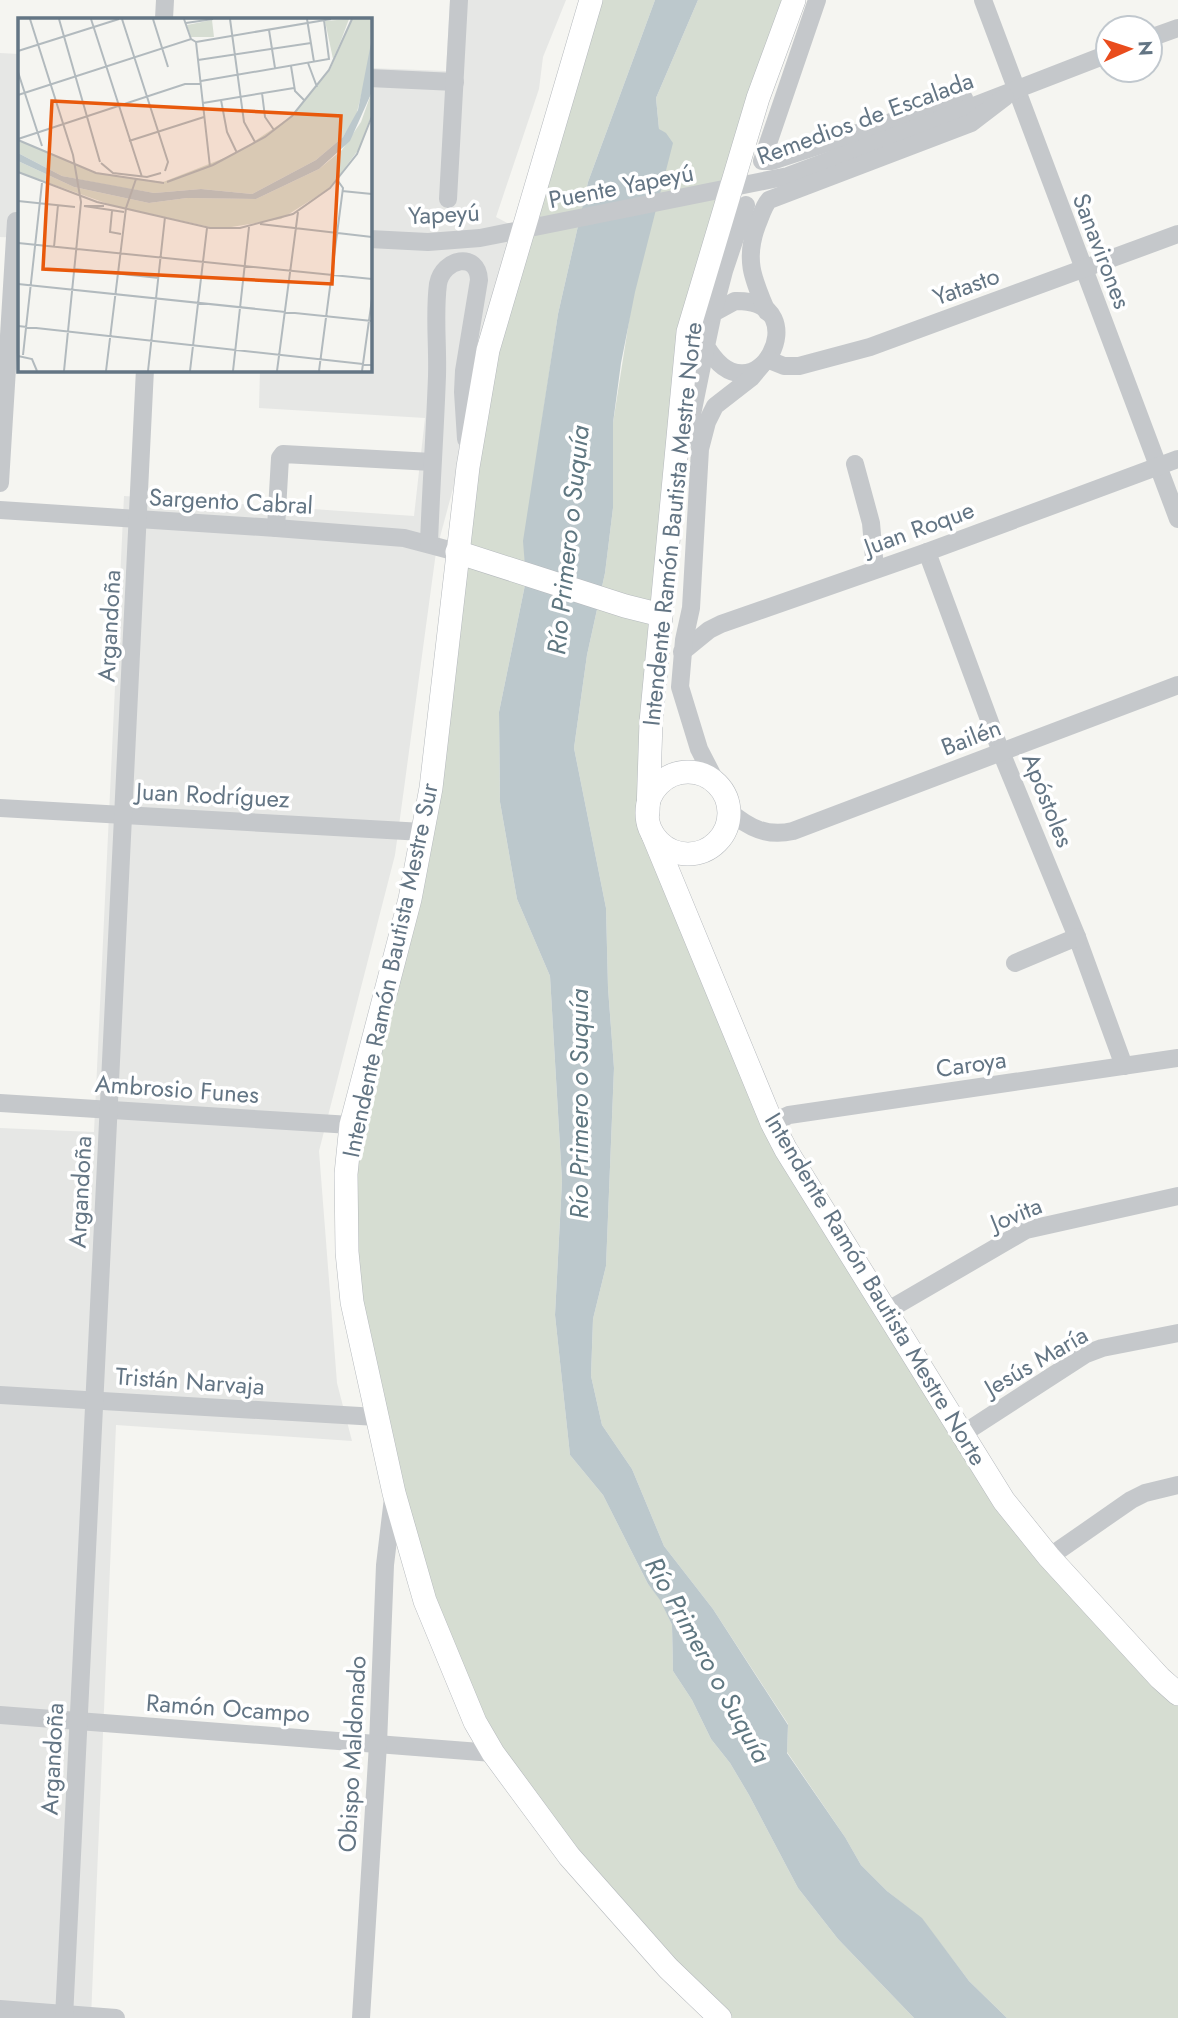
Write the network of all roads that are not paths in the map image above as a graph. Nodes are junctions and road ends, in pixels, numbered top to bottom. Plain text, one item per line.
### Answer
1 (165, 0) edge
2 (459, 0) edge
3 (591, 0) edge
4 (794, 0) edge
5 (817, 0) edge
6 (983, 0) edge
7 (164, 18) edge
8 (1094, 59) edge
9 (371, 78) edge
10 (454, 82) junction
11 (1016, 88) junction
12 (740, 197) junction
13 (448, 199) dead end
14 (12, 220) edge
15 (522, 231) junction
16 (1178, 234) edge
17 (371, 239) edge
18 (1083, 270) junction
19 (766, 312) junction
20 (713, 313) junction
21 (706, 346) junction
22 (765, 363) junction
23 (145, 371) edge
24 (1178, 459) edge
25 (432, 461) junction
26 (855, 464) dead end
27 (1158, 466) junction
28 (468, 467) junction
29 (0, 483) edge
30 (0, 510) edge
31 (1178, 519) edge
32 (139, 520) junction
33 (669, 523) junction
34 (276, 528) junction
35 (429, 543) junction
36 (457, 552) junction
37 (927, 552) junction
38 (875, 569) junction
39 (661, 615) junction
40 (682, 652) junction
41 (1178, 685) edge
42 (1001, 752) junction
43 (717, 784) junction
44 (0, 808) edge
45 (729, 811) junction
46 (648, 812) junction
47 (124, 814) junction
48 (423, 832) junction
49 (653, 835) junction
50 (1077, 937) junction
51 (1015, 963) dead end
52 (1178, 1058) edge
53 (1125, 1066) junction
54 (0, 1103) edge
55 (109, 1110) junction
56 (772, 1123) junction
57 (351, 1125) junction
58 (1178, 1196) edge
59 (885, 1312) junction
60 (1178, 1333) edge
61 (0, 1395) edge
62 (94, 1400) junction
63 (377, 1418) junction
64 (964, 1433) junction
65 (1178, 1485) edge
66 (394, 1493) junction
67 (1049, 1558) junction
68 (1178, 1694) edge
69 (0, 1715) edge
70 (79, 1721) junction
71 (378, 1744) junction
72 (493, 1752) junction
73 (0, 2009) edge
74 (64, 2016) edge
75 (116, 2018) edge
76 (361, 2018) edge
77 (720, 2018) edge

1 - 7 street
2 - 10 street
3 - 15 main road, Intendente Ramón Bautista Mestre Sur
4 - 12 main road, Intendente Ramón Bautista Mestre Norte
5 - 11 street, Remedios de Escalada
6 - 11 street, Sanavirones
8 - 11 street, Remedios de Escalada
9 - 10 street
10 - 13 street
11 - 12 street, Remedios de Escalada
11 - 12 street, Remedios de Escalada
11 - 18 street, Sanavirones
12 - 15 street, Puente Yapeyú
12 - 19 street
12 - 20 street
12 - 33 main road, Intendente Ramón Bautista Mestre Norte
14 - 29 street
15 - 17 street, Yapeyú
15 - 28 main road, Intendente Ramón Bautista Mestre Sur
16 - 18 street, Yatasto
18 - 22 street, Yatasto
18 - 27 street, Sanavirones
19 - 20 street
19 - 22 street
20 - 21 street
21 - 22 street
21 - 33 street
22 - 40 street
23 - 32 street, Argandoña
24 - 27 street, Juan Roque
25 - 28 street
25 - 34 street
25 - 35 street
26 - 38 street
27 - 31 street, Sanavirones
27 - 37 street, Juan Roque
28 - 36 main road, Intendente Ramón Bautista Mestre Sur
30 - 32 street, Sargento Cabral
32 - 34 street, Sargento Cabral
32 - 47 street, Argandoña
33 - 39 main road, Intendente Ramón Bautista Mestre Norte
34 - 35 street, Sargento Cabral
35 - 36 street, Sargento Cabral
36 - 39 main road
36 - 48 main road, Intendente Ramón Bautista Mestre Sur
37 - 38 street, Juan Roque
37 - 42 street, Apóstoles
38 - 40 street, Juan Roque
39 - 46 main road, Intendente Ramón Bautista Mestre Norte
40 - 43 street
41 - 42 street, Bailén
42 - 45 street, Bailén
42 - 50 street, Apóstoles
43 - 45 main road
43 - 46 main road
44 - 47 street, Juan Rodríguez
45 - 49 main road
46 - 49 main road
47 - 48 street, Juan Rodríguez
47 - 55 street, Argandoña
48 - 57 main road, Intendente Ramón Bautista Mestre Sur
49 - 56 main road, Intendente Ramón Bautista Mestre Norte
50 - 51 street
50 - 53 street, Apóstoles
52 - 53 street, Caroya
53 - 56 street, Caroya
54 - 55 street, Ambrosio Funes
55 - 57 street, Ambrosio Funes
55 - 62 street, Argandoña
56 - 59 main road, Intendente Ramón Bautista Mestre Norte
57 - 63 main road, Intendente Ramón Bautista Mestre Sur
58 - 59 street, Jovita
59 - 64 main road, Intendente Ramón Bautista Mestre Norte
60 - 64 street, Jesús María
61 - 62 street, Tristán Narvaja
62 - 63 street, Tristán Narvaja
62 - 70 street, Argandoña
63 - 66 main road, Intendente Ramón Bautista Mestre Sur
64 - 67 main road, Intendente Ramón Bautista Mestre Norte
65 - 67 street
66 - 71 street, Obispo Maldonado
66 - 72 main road, Intendente Ramón Bautista Mestre Sur
67 - 68 main road, Intendente Ramón Bautista Mestre Norte
69 - 70 street, Ramón Ocampo
70 - 71 street, Ramón Ocampo
70 - 74 street, Argandoña
71 - 72 street, Ramón Ocampo
71 - 76 street, Obispo Maldonado
72 - 77 main road, Intendente Ramón Bautista Mestre Sur
73 - 74 street
74 - 75 street

